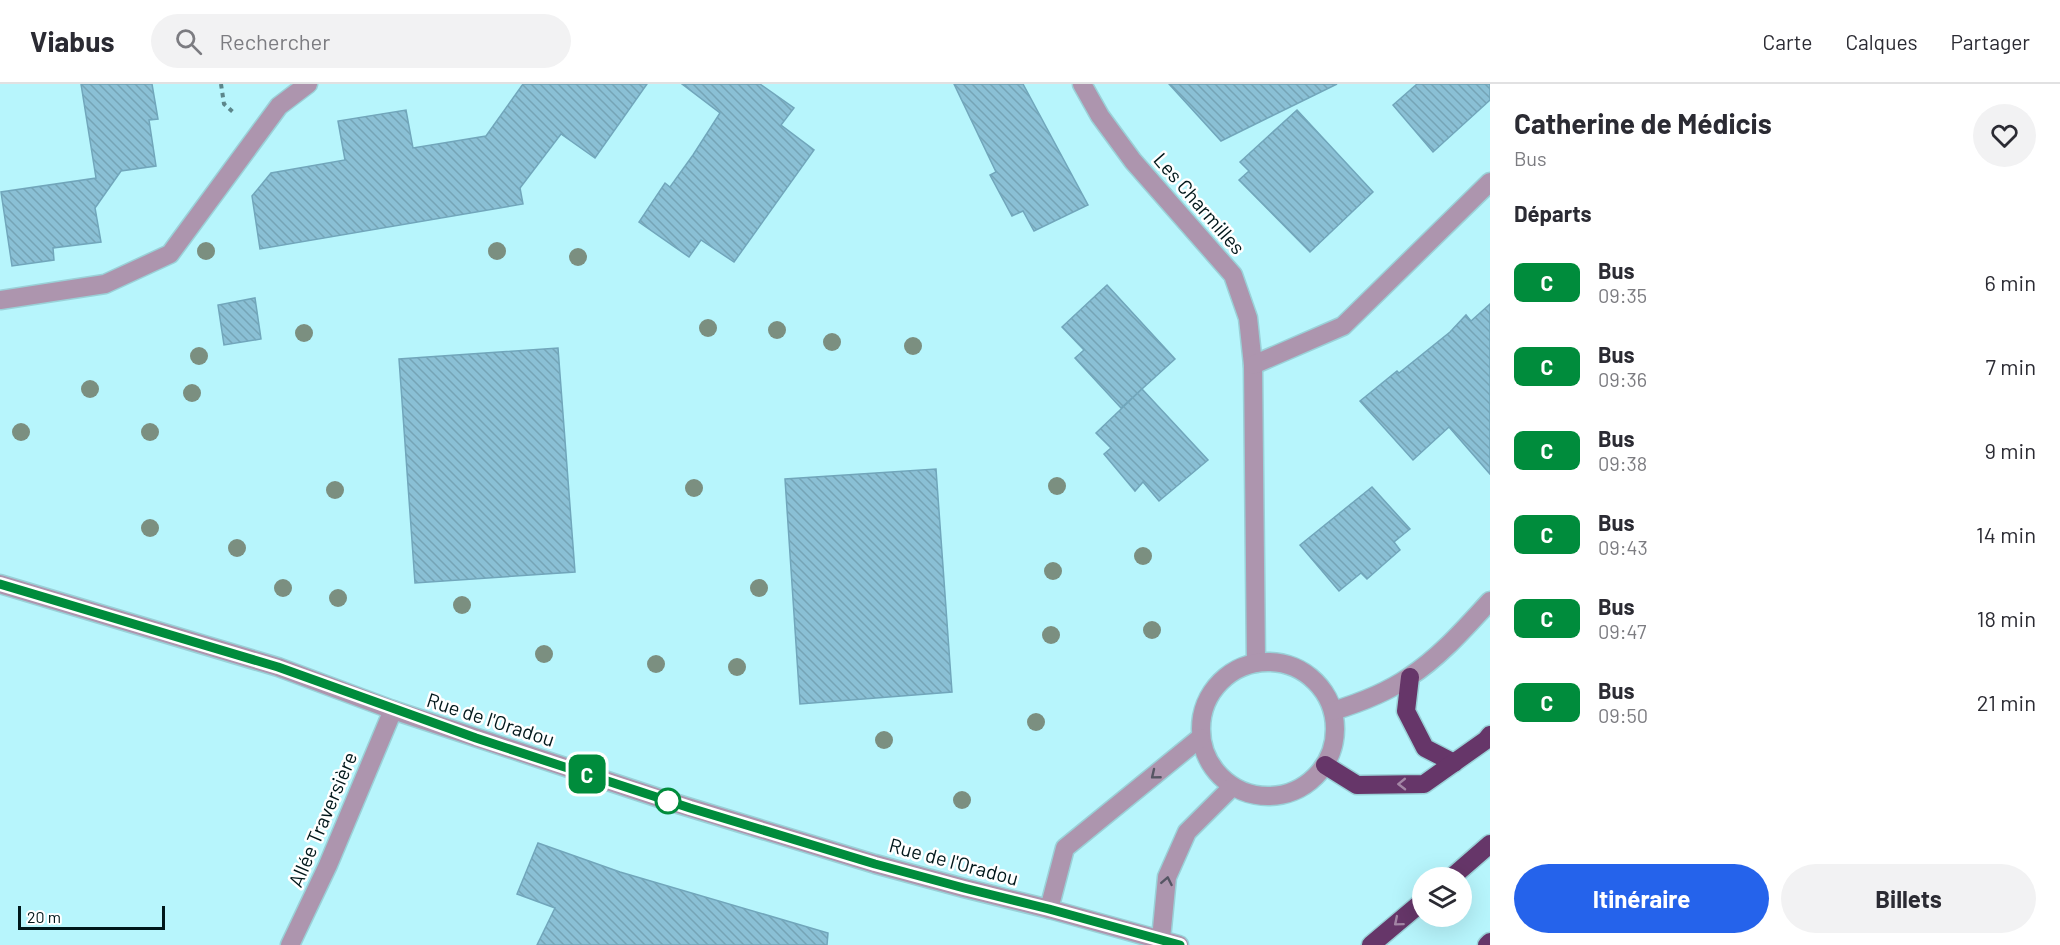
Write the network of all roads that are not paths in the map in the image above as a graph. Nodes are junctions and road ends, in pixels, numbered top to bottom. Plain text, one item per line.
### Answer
1 (308, 84) edge
2 (1082, 84) edge
3 (1490, 182) edge
4 (0, 300) edge
5 (1253, 365) junction
6 (0, 584) edge
7 (1490, 601) edge
8 (1256, 663) junction
9 (1410, 677) junction
10 (393, 710) junction
11 (1333, 711) junction
12 (1490, 735) edge
13 (1200, 738) junction
14 (1454, 763) junction
15 (1325, 765) junction
16 (1232, 787) junction
17 (1490, 844) edge
18 (1464, 867) edge
19 (1049, 909) junction
20 (1412, 911) edge
21 (1158, 942) edge
22 (1373, 944) edge
23 (290, 945) edge
24 (1179, 945) edge

1 - 4 street
2 - 5 street, Les Charmilles
3 - 5 street
5 - 8 street, Les Charmilles
6 - 10 street, Rue de l'Oradou
7 - 9 street
8 - 11 street
8 - 13 street
9 - 11 street
9 - 14 highway
10 - 19 street, Rue de l'Oradou
10 - 23 street, Allée Traversière
11 - 15 street
12 - 14 highway
13 - 16 street
13 -> 19 street
14 -> 15 highway
15 - 16 street
21 -> 16 street
17 - 18 highway
19 - 21 street, Rue de l'Oradou
20 -> 22 highway
21 - 24 street, Rue de l'Oradou

